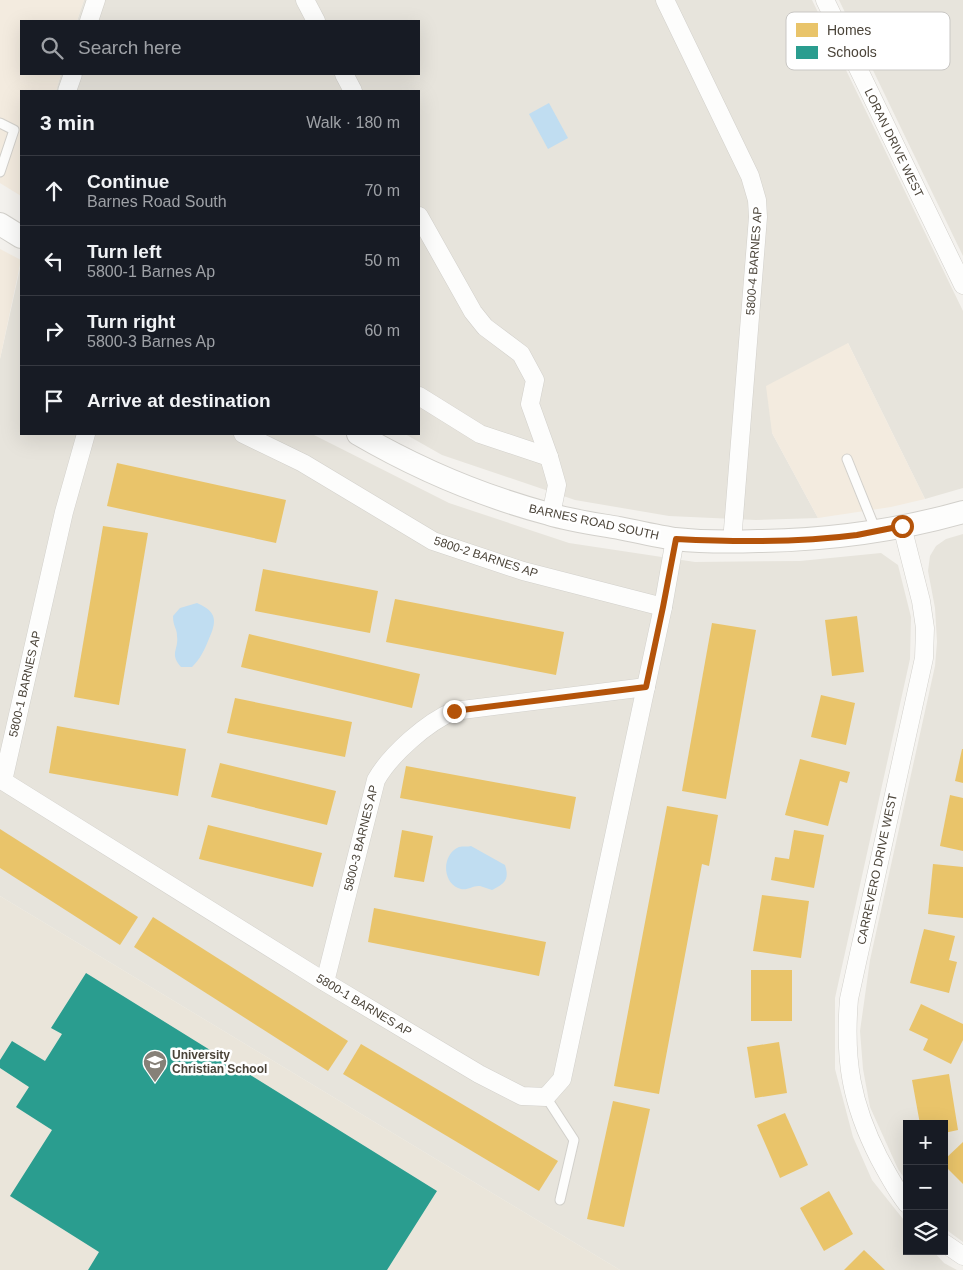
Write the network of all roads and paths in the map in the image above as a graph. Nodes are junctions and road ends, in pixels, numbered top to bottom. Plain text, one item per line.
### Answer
1 (96, 0) edge
2 (305, 0) edge
3 (665, 0) edge
4 (825, 0) edge
5 (831, 12) edge
6 (89, 20) edge
7 (315, 20) edge
8 (859, 70) edge
9 (72, 75) edge
10 (345, 75) edge
11 (67, 90) edge
12 (352, 90) edge
13 (0, 123) edge
14 (0, 172) edge
15 (420, 218) edge
16 (0, 224) edge
17 (20, 235) edge
18 (963, 285) edge
19 (420, 397) edge
20 (86, 435) edge
21 (245, 435) edge
22 (360, 435) edge
23 (549, 456) junction
24 (847, 459) dead end
25 (963, 512) edge
26 (551, 515) junction
27 (902, 526) junction
28 (876, 531) junction
29 (676, 539) junction
30 (732, 542) junction
31 (663, 607) junction
32 (646, 687) junction
33 (325, 982) junction
34 (546, 1097) junction
35 (903, 1198) edge
36 (560, 1200) dead end
37 (948, 1246) edge
38 (963, 1256) edge

1 - 6 street
2 - 7 street
3 - 30 street, 5800-4 BARNES AP
4 - 5 street, LORAN DRIVE WEST
8 - 18 street, LORAN DRIVE WEST
9 - 11 street
10 - 12 street
13 - 14 lane
15 - 23 street
16 - 17 street
19 - 23 street
20 - 33 street, 5800-1 BARNES AP
21 - 31 street, 5800-2 BARNES AP
22 - 26 street, BARNES ROAD SOUTH
23 - 26 street
24 - 28 lane
25 - 27 street, BARNES ROAD SOUTH
26 - 29 street, BARNES ROAD SOUTH
27 - 28 street, BARNES ROAD SOUTH
27 - 35 street, CARREVERO DRIVE WEST
28 - 30 street, BARNES ROAD SOUTH
29 - 30 street, BARNES ROAD SOUTH
29 - 31 street
31 - 32 street
32 - 33 street, 5800-3 BARNES AP
32 - 34 street
33 - 34 street, 5800-1 BARNES AP
34 - 36 lane
37 - 38 street

